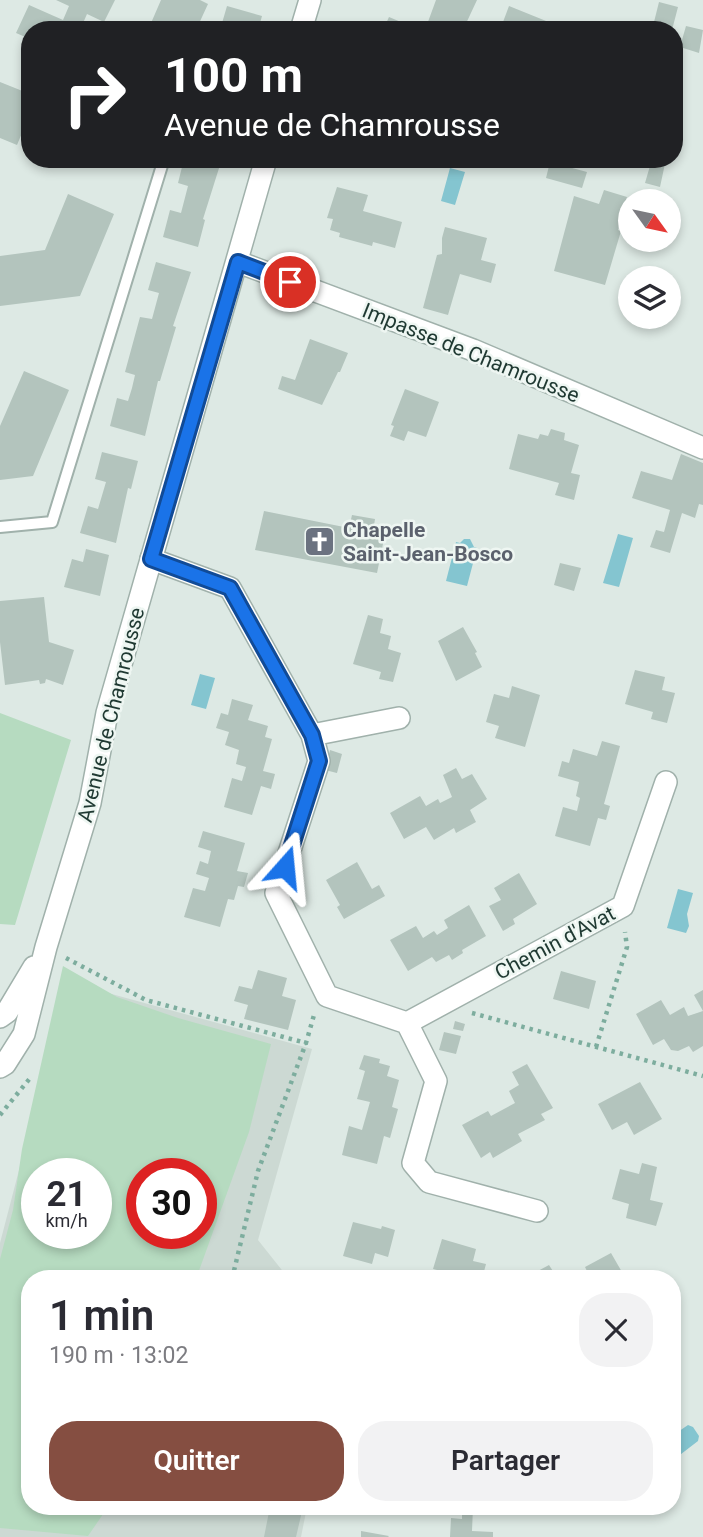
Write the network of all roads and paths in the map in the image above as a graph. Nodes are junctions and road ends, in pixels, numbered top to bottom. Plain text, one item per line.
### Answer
1 (310, 0) edge
2 (304, 21) edge
3 (161, 168) edge
4 (264, 168) edge
5 (238, 262) junction
6 (703, 448) edge
7 (0, 527) edge
8 (151, 559) junction
9 (399, 718) dead end
10 (312, 735) junction
11 (666, 782) dead end
12 (623, 906) junction
13 (47, 947) junction
14 (322, 985) junction
15 (441, 1005) junction
16 (0, 1017) edge
17 (407, 1023) junction
18 (306, 1043) junction
19 (596, 1047) junction
20 (0, 1067) edge
21 (703, 1076) edge
22 (31, 1077) dead end
23 (0, 1115) edge
24 (537, 1211) dead end
25 (234, 1270) edge

1 - 2 street
3 - 7 lane
4 - 5 street, Avenue de Chamrousse
5 - 6 street, Impasse de Chamrousse
5 - 8 street, Avenue de Chamrousse
8 - 10 street
8 - 13 street, Avenue de Chamrousse
9 - 10 street
10 - 14 street
11 - 12 street, Chemin d'Avat
12 - 15 street, Chemin d'Avat
12 - 19 path
13 - 16 street, Avenue de Chamrousse
13 - 18 path
13 - 20 street, Avenue de Chamrousse
14 - 17 street
14 - 18 path
15 - 17 street, Chemin d'Avat
15 - 19 path
17 - 24 street
18 - 25 path
19 - 21 path
22 - 23 path

